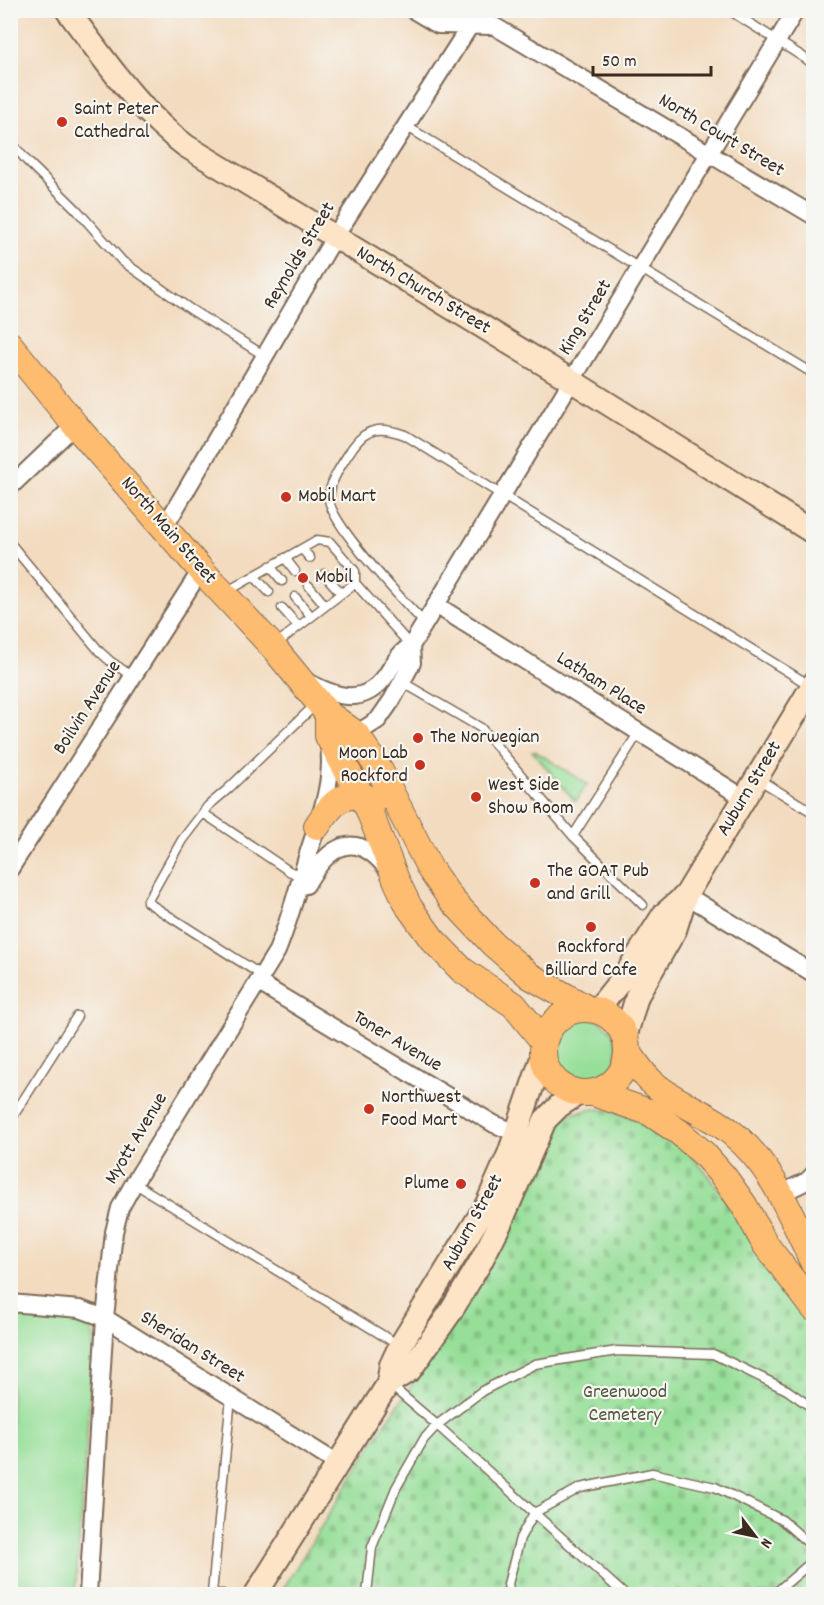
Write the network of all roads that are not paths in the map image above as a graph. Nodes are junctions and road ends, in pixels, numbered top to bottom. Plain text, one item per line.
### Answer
1 (67, 10) edge
2 (413, 10) edge
3 (480, 10) edge
4 (729, 10) edge
5 (796, 10) edge
6 (471, 26) junction
7 (777, 41) junction
8 (813, 64) edge
9 (406, 126) junction
10 (10, 141) edge
11 (709, 154) junction
12 (813, 216) edge
13 (334, 238) junction
14 (640, 269) junction
15 (10, 345) edge
16 (265, 356) junction
17 (813, 374) edge
18 (572, 381) junction
19 (75, 425) junction
20 (10, 487) edge
21 (503, 495) junction
22 (164, 528) junction
23 (813, 533) edge
24 (10, 543) edge
25 (302, 549) junction
26 (285, 558) junction
27 (310, 558) dead end
28 (270, 566) junction
29 (201, 570) junction
30 (295, 571) dead end
31 (324, 574) dead end
32 (254, 576) junction
33 (282, 581) dead end
34 (355, 583) junction
35 (309, 586) dead end
36 (268, 592) dead end
37 (341, 593) junction
38 (224, 594) junction
39 (295, 597) dead end
40 (325, 605) junction
41 (436, 605) junction
42 (282, 608) dead end
43 (311, 616) junction
44 (424, 624) junction
45 (298, 626) junction
46 (411, 646) junction
47 (273, 647) junction
48 (296, 675) junction
49 (133, 677) junction
50 (402, 682) junction
51 (813, 684) edge
52 (325, 717) junction
53 (639, 732) junction
54 (356, 734) junction
55 (756, 778) junction
56 (361, 795) junction
57 (744, 798) junction
58 (203, 813) junction
59 (813, 813) edge
60 (318, 826) junction
61 (573, 836) junction
62 (10, 869) edge
63 (430, 869) junction
64 (302, 877) junction
65 (396, 882) junction
66 (686, 895) junction
67 (294, 903) junction
68 (643, 905) dead end
69 (813, 974) edge
70 (260, 979) junction
71 (593, 1010) junction
72 (78, 1016) dead end
73 (626, 1045) junction
74 (543, 1048) junction
75 (586, 1093) junction
76 (10, 1122) edge
77 (517, 1132) junction
78 (813, 1174) edge
79 (134, 1183) junction
80 (782, 1193) junction
81 (813, 1264) edge
82 (10, 1303) edge
83 (813, 1308) edge
84 (105, 1318) junction
85 (400, 1346) junction
86 (388, 1384) junction
87 (231, 1397) junction
88 (813, 1409) edge
89 (437, 1425) junction
90 (338, 1464) junction
91 (534, 1514) junction
92 (813, 1548) edge
93 (813, 1560) edge
94 (88, 1594) edge
95 (223, 1594) edge
96 (256, 1594) edge
97 (367, 1594) edge
98 (510, 1594) edge
99 (624, 1594) edge
100 (774, 1594) edge

1 - 13 main road, North Church Street
2 - 6 street, North Court Street
3 - 6 street, Reynolds Street
4 - 7 lane
5 - 7 street, King Street
6 - 9 street, Reynolds Street
6 - 11 street, North Court Street
7 - 8 lane
7 - 11 street, King Street
9 - 13 street, Reynolds Street
9 - 14 lane
10 - 16 lane
11 - 12 street, North Court Street
11 - 14 street, King Street
13 - 16 street, Reynolds Street
13 - 18 main road, North Church Street
14 - 17 lane
14 - 18 street, King Street
15 - 19 main road, North Main Street
16 - 22 street, Reynolds Street
18 - 21 street, King Street
18 - 23 main road, North Church Street
19 - 20 street
19 - 22 main road, North Main Street
21 - 41 street, King Street
21 - 44 lane
21 - 51 lane
22 - 29 main road, North Main Street
24 - 49 lane
25 - 26 lane
25 - 27 lane
25 - 34 lane
26 - 28 lane
26 - 30 lane
28 - 32 lane
28 - 33 lane
29 - 38 main road, North Main Street
29 - 49 street, Boilvin Avenue
31 - 37 lane
32 - 36 lane
32 - 38 lane
34 - 37 lane
34 - 46 lane
35 - 40 lane
37 - 40 lane
38 - 47 main road, North Main Street
39 - 43 lane
40 - 43 lane
41 - 44 street, King Street
41 - 53 street, Latham Place
42 - 45 lane
43 - 45 lane
44 - 46 street, King Street
45 - 47 lane
46 - 48 street, King Street
46 - 50 street, King Street
47 - 48 main road, North Main Street
48 - 52 main road, North Main Street
49 - 62 street, Boilvin Avenue
50 - 54 street, King Street
50 - 61 lane
51 - 55 main road, Auburn Street
52 - 54 main road, North Main Street
52 - 56 main road, North Main Street
52 - 58 lane
52 - 60 street, Myott Avenue
53 - 57 street, Latham Place
53 - 61 lane
54 - 63 main road, North Main Street
55 - 57 main road, Auburn Street
55 - 59 lane
56 - 60 main road
56 - 63 main road
56 - 65 main road, North Main Street
57 - 66 main road, Auburn Street
58 - 64 lane
58 - 70 lane
60 - 64 street, Myott Avenue
61 - 68 lane
63 - 71 main road, North Main Street
64 - 67 street, Myott Avenue
65 - 67 street
65 - 74 main road, North Main Street
66 - 69 street
66 - 71 main road, Auburn Street
66 - 73 main road, Auburn Street
67 - 70 street, Myott Avenue
70 - 77 street, Toner Avenue
70 - 79 street, Myott Avenue
71 - 73 main road
71 - 74 main road
72 - 76 lane
73 - 75 main road
73 - 80 main road
74 - 75 main road
74 - 77 main road, Auburn Street
75 - 83 main road
75 - 86 main road, Auburn Street
77 - 85 main road, Auburn Street
78 - 80 street
79 - 84 street, Myott Avenue
79 - 85 lane
80 - 81 main road
82 - 84 street, Sheridan Street
84 - 87 street, Sheridan Street
84 - 94 street, Myott Avenue
85 - 86 main road, Auburn Street
86 - 89 lane
86 - 90 main road, Auburn Street
87 - 90 street, Sheridan Street
87 - 95 lane
88 - 89 lane
89 - 91 lane
89 - 97 lane
90 - 96 main road, Auburn Street
91 - 92 lane
91 - 98 lane
91 - 99 lane
93 - 100 lane

